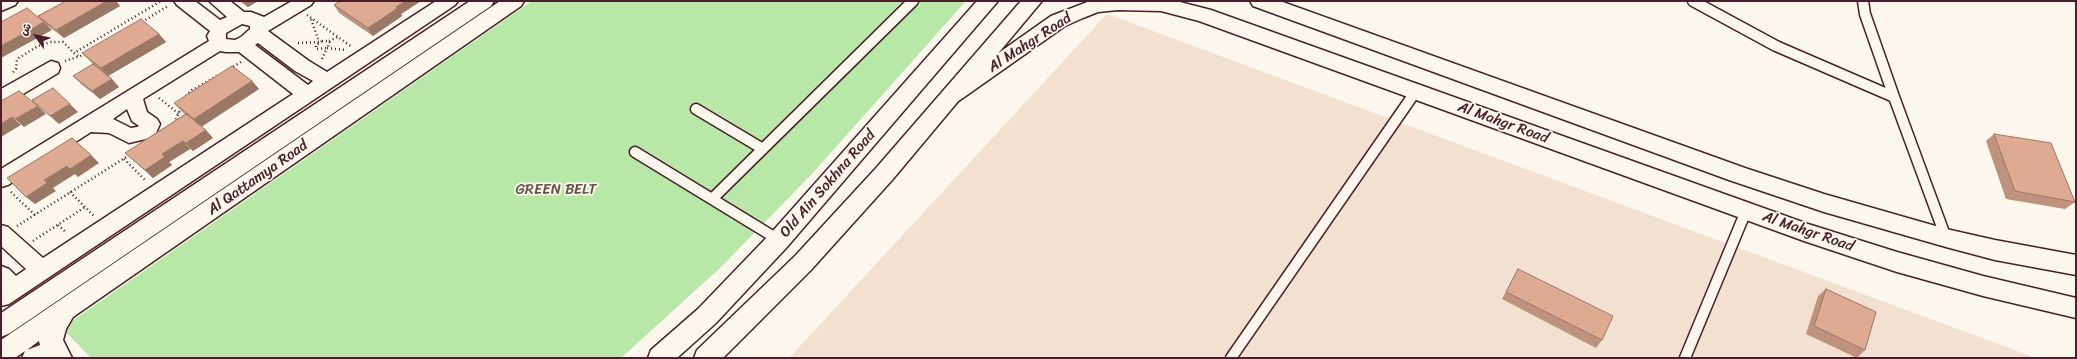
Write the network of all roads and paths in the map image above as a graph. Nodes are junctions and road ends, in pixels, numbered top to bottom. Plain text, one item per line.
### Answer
1 (9, 1) edge
2 (161, 1) edge
3 (218, 1) edge
4 (450, 1) edge
5 (484, 1) edge
6 (514, 1) edge
7 (913, 1) edge
8 (988, 1) edge
9 (1032, 1) edge
10 (1260, 1) edge
11 (1693, 1) edge
12 (1863, 1) edge
13 (177, 3) edge
14 (300, 4) edge
15 (1174, 4) edge
16 (1, 5) edge
17 (240, 18) junction
18 (311, 18) junction
19 (136, 25) edge
20 (259, 31) junction
21 (219, 36) junction
22 (338, 37) junction
23 (329, 41) junction
24 (319, 42) junction
25 (242, 44) junction
26 (327, 48) junction
27 (74, 53) junction
28 (89, 54) edge
29 (362, 54) junction
30 (78, 57) junction
31 (51, 68) joint
32 (12, 73) dead end
33 (327, 81) junction
34 (1416, 91) junction
35 (140, 92) junction
36 (306, 94) junction
37 (1894, 96) junction
38 (1, 98) edge
39 (949, 98) junction
40 (351, 102) junction
41 (696, 109) dead end
42 (179, 114) edge
43 (86, 126) junction
44 (763, 149) junction
45 (635, 152) dead end
46 (124, 159) edge
47 (4, 183) edge
48 (70, 192) dead end
49 (159, 192) junction
50 (712, 199) junction
51 (85, 207) junction
52 (1746, 211) junction
53 (35, 215) dead end
54 (106, 227) junction
55 (1, 233) edge
56 (1946, 238) junction
57 (779, 240) junction
58 (20, 250) junction
59 (2076, 265) edge
60 (42, 270) junction
61 (5, 286) edge
62 (2076, 308) edge
63 (66, 310) junction
64 (1, 326) edge
65 (1, 354) edge
66 (50, 356) edge
67 (660, 358) edge
68 (706, 358) edge
69 (1231, 358) edge
70 (1685, 358) edge

1 - 16 street
2 - 27 path
3 - 17 street
4 - 29 street
5 - 40 street, Al Qattamya Road
6 - 40 street, Al Qattamya Road
7 - 44 lane
8 - 57 street, Old Ain Sokhna Road
9 - 39 street
10 - 56 street
11 - 37 lane
12 - 37 lane
13 - 19 path
13 - 21 street
14 - 18 path
14 - 20 street
15 - 34 street, Al Mahgr Road
15 - 39 street, Al Mahgr Road
17 - 20 street
17 - 21 street
18 - 22 path
18 - 24 path
20 - 25 street
20 - 33 street
21 - 25 street
21 - 35 street
22 - 23 path
22 - 29 path
23 - 24 path
23 - 26 path
24 - 26 path
25 - 36 street
26 - 29 path
27 - 30 path
27 - 32 path
28 - 30 path
29 - 33 street
30 - 31 path
31 - 38 street
33 - 36 street
34 - 52 street, Al Mahgr Road
34 - 69 lane
35 - 42 path
35 - 43 street
35 - 43 street
36 - 49 street
37 - 56 lane
39 - 68 street
40 - 63 street, Al Qattamya Road
40 - 64 street, Al Qattamya Road
41 - 44 lane
43 - 47 street
44 - 50 lane
45 - 50 lane
46 - 49 path
47 - 53 path
48 - 51 path
49 - 54 street
50 - 57 lane
51 - 54 path
51 - 58 path
52 - 62 street, Al Mahgr Road
52 - 70 lane
54 - 60 street
55 - 58 street
56 - 59 street
57 - 67 street, Old Ain Sokhna Road
58 - 60 street
60 - 61 street
63 - 65 street, Al Qattamya Road
63 - 66 street

